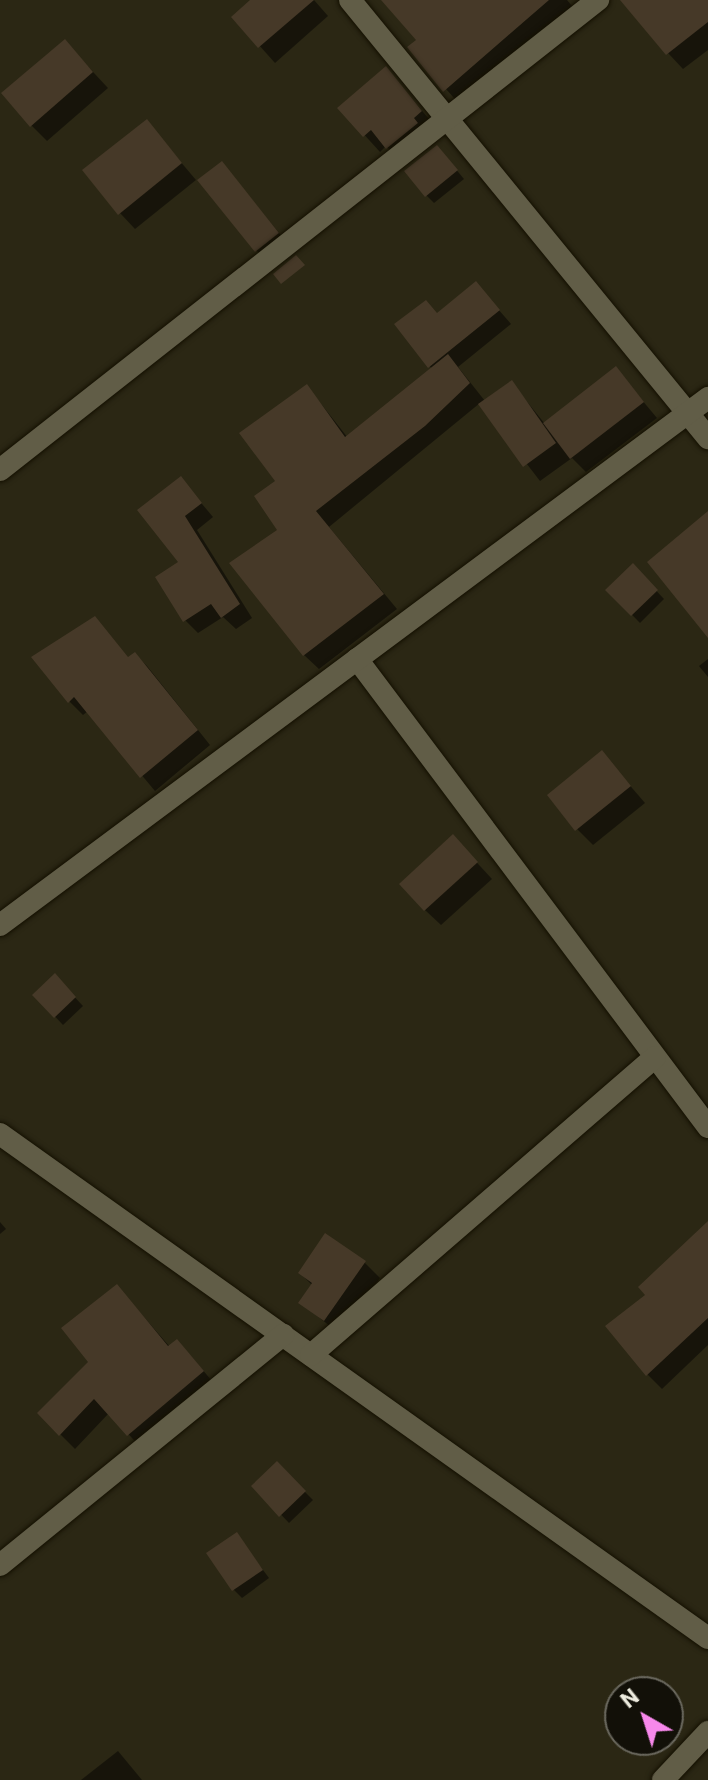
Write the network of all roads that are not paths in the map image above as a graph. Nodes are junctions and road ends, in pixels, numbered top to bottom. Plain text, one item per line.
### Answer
1 (350, 0) edge
2 (598, 0) edge
3 (447, 119) junction
4 (708, 398) edge
5 (688, 413) junction
6 (708, 438) edge
7 (0, 470) edge
8 (357, 659) junction
9 (0, 925) edge
10 (655, 1057) junction
11 (708, 1127) edge
12 (0, 1134) edge
13 (283, 1335) junction
14 (311, 1355) junction
15 (0, 1565) edge
16 (708, 1638) edge
17 (708, 1732) edge
18 (663, 1780) edge

1 - 3 street
2 - 3 street
3 - 5 street
3 - 7 street
4 - 5 street
5 - 6 street
5 - 8 street
8 - 9 street
8 - 10 street
10 - 11 street
10 - 14 street
12 - 13 street
13 - 14 street
13 - 15 street
14 - 16 street
17 - 18 street

